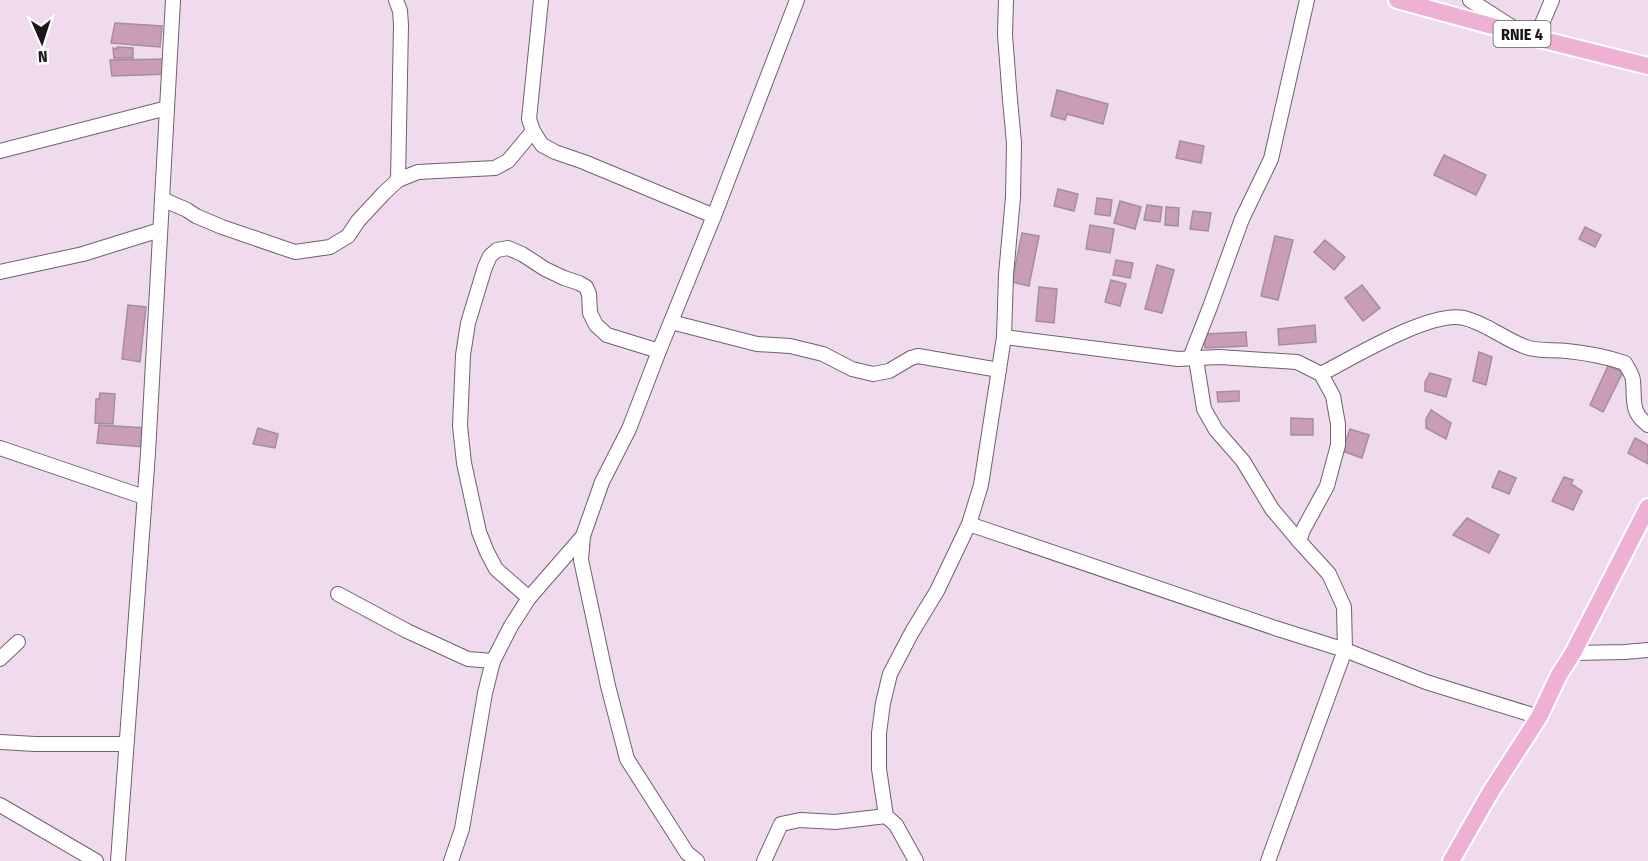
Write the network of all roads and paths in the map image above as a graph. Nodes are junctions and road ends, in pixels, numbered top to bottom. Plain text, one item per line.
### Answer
1 (173, 0) edge
2 (396, 0) edge
3 (541, 0) edge
4 (797, 0) edge
5 (1006, 0) edge
6 (1307, 0) edge
7 (1397, 0) edge
8 (1470, 0) edge
9 (1552, 0) edge
10 (1529, 36) junction
11 (1648, 66) edge
12 (167, 108) junction
13 (532, 131) junction
14 (0, 151) edge
15 (398, 180) junction
16 (162, 199) junction
17 (714, 216) junction
18 (160, 230) junction
19 (0, 272) edge
20 (671, 322) junction
21 (1004, 337) junction
22 (659, 351) junction
23 (1193, 359) junction
24 (999, 369) junction
25 (1320, 374) junction
26 (1648, 425) edge
27 (0, 448) edge
28 (144, 497) junction
29 (1648, 507) edge
30 (969, 524) junction
31 (583, 536) junction
32 (1299, 541) junction
33 (338, 594) dead end
34 (529, 598) junction
35 (18, 642) dead end
36 (1345, 650) junction
37 (1648, 650) edge
38 (1573, 653) junction
39 (0, 659) edge
40 (492, 661) junction
41 (1539, 717) junction
42 (0, 742) edge
43 (126, 744) junction
44 (0, 805) edge
45 (886, 816) junction
46 (96, 861) edge
47 (118, 861) edge
48 (451, 861) edge
49 (697, 861) edge
50 (764, 861) edge
51 (916, 861) edge
52 (1268, 861) edge
53 (1451, 861) edge

1 - 12 street
2 - 15 street
3 - 13 street
4 - 17 street
5 - 21 street
6 - 23 street
7 - 10 main road, RNIE 4
8 - 10 street
9 - 10 street
10 - 11 main road, RNIE 4
12 - 14 street
12 - 16 street
13 - 15 street
13 - 17 street
15 - 16 street
16 - 18 street
17 - 20 street
18 - 19 street
18 - 28 street
20 - 22 street
20 - 24 street
21 - 23 street
21 - 24 street
22 - 31 street
22 - 34 street
23 - 25 street
23 - 32 street
24 - 30 street
25 - 26 street
25 - 32 street
27 - 28 street
28 - 43 street
29 - 38 main road
30 - 36 street
30 - 45 street
31 - 34 street
31 - 49 street
32 - 36 street
33 - 40 street
34 - 40 street
35 - 39 street
36 - 41 street
36 - 52 street
37 - 38 street
38 - 41 main road
40 - 48 street
41 - 53 main road
42 - 43 street
43 - 47 street
44 - 46 street
45 - 50 street
45 - 51 street

